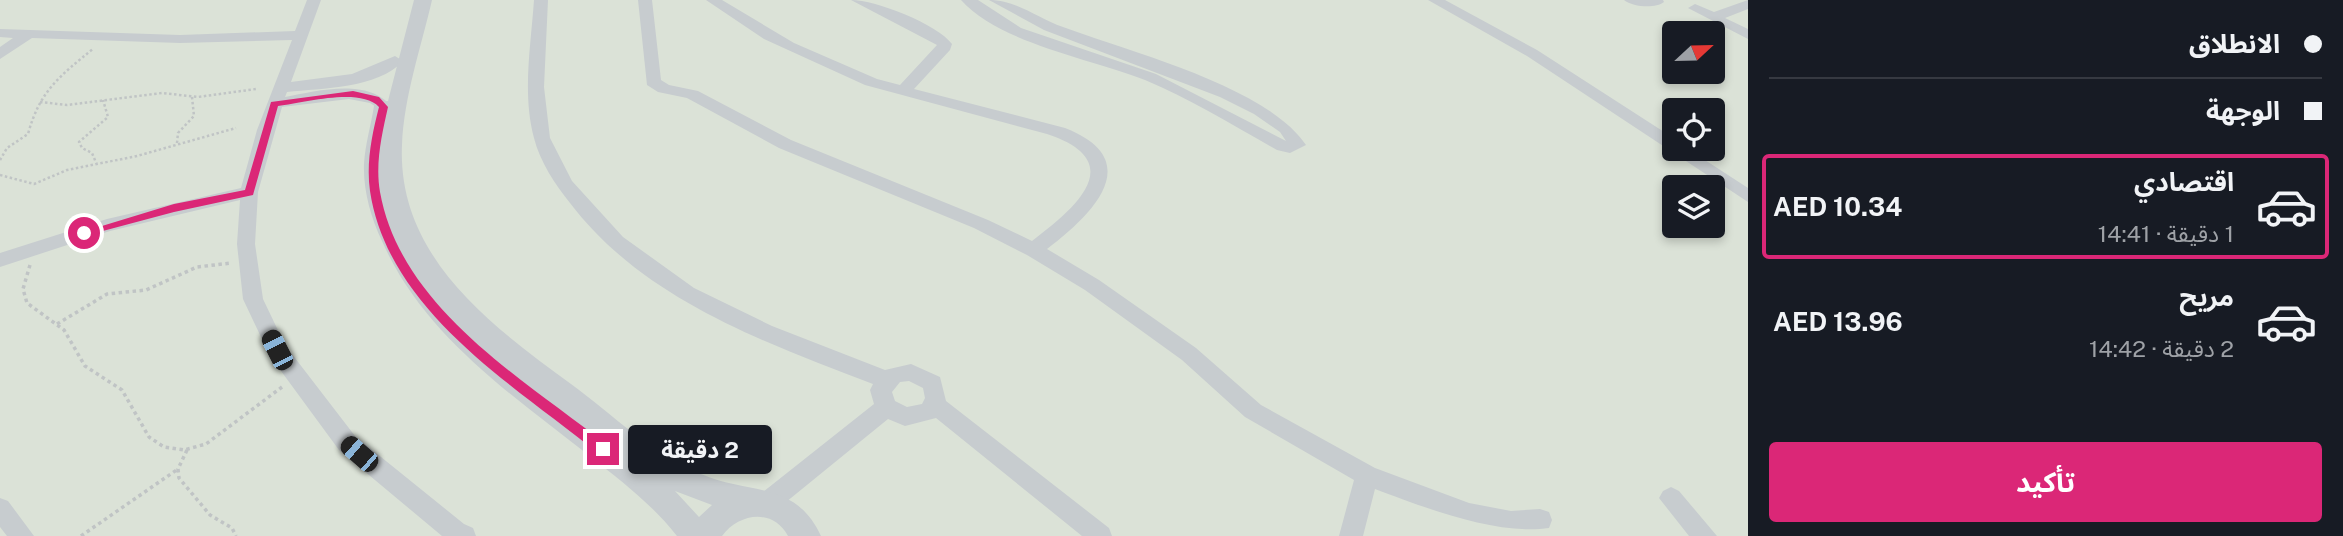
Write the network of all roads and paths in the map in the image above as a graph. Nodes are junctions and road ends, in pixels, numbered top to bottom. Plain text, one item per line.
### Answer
1 (314, 0) edge
2 (410, 0) edge
3 (423, 0) edge
4 (541, 0) edge
5 (645, 0) edge
6 (713, 0) edge
7 (858, 0) edge
8 (968, 0) edge
9 (996, 0) edge
10 (1435, 0) edge
11 (1631, 0) edge
12 (1713, 0) edge
13 (1657, 2) dead end
14 (1748, 4) edge
15 (1713, 17) junction
16 (0, 33) edge
17 (27, 35) junction
18 (301, 35) junction
19 (1748, 35) edge
20 (106, 38) junction
21 (0, 54) edge
22 (395, 61) junction
23 (256, 89) dead end
24 (904, 90) junction
25 (277, 96) junction
26 (192, 97) junction
27 (103, 99) junction
28 (40, 102) junction
29 (384, 107) junction
30 (236, 128) dead end
31 (1662, 139) edge
32 (177, 143) junction
33 (0, 160) edge
34 (1696, 161) edge
35 (97, 165) junction
36 (0, 175) edge
37 (249, 192) junction
38 (1748, 196) edge
39 (38, 247) junction
40 (1034, 250) junction
41 (0, 260) edge
42 (247, 263) junction
43 (56, 324) junction
44 (296, 379) junction
45 (887, 380) junction
46 (934, 404) junction
47 (886, 407) junction
48 (188, 449) junction
49 (178, 470) junction
50 (1367, 475) junction
51 (1671, 498) dead end
52 (761, 502) junction
53 (0, 509) edge
54 (1540, 520) dead end
55 (458, 535) edge
56 (22, 536) edge
57 (81, 536) edge
58 (236, 536) edge
59 (695, 536) edge
60 (704, 536) edge
61 (805, 536) edge
62 (1100, 536) edge
63 (1351, 536) edge
64 (1705, 536) edge

1 - 18 street
2 - 22 street
3 - 52 street
4 - 45 street
5 - 40 street
6 - 24 street
7 - 24 street
8 - 9 street
10 - 31 street
11 - 13 street
12 - 15 street
14 - 15 street
15 - 19 street
16 - 17 street
17 - 20 street
17 - 21 street
18 - 20 street
18 - 25 street
20 - 28 path
22 - 25 street
22 - 29 street
23 - 26 path
24 - 40 street
25 - 29 street
25 - 37 street
26 - 27 path
26 - 32 path
27 - 28 path
27 - 35 path
28 - 33 path
29 - 59 street
30 - 32 path
32 - 35 path
34 - 38 street
35 - 36 path
37 - 39 street
37 - 42 street
39 - 41 street
39 - 43 path
40 - 50 street
42 - 43 path
42 - 44 street
43 - 48 path
44 - 48 path
44 - 55 street
45 - 46 street
45 - 47 street
46 - 47 street
46 - 62 street
47 - 52 street
48 - 49 path
49 - 57 path
49 - 58 path
50 - 54 street
50 - 63 street
51 - 64 street
52 - 60 street
52 - 61 street
53 - 56 street

